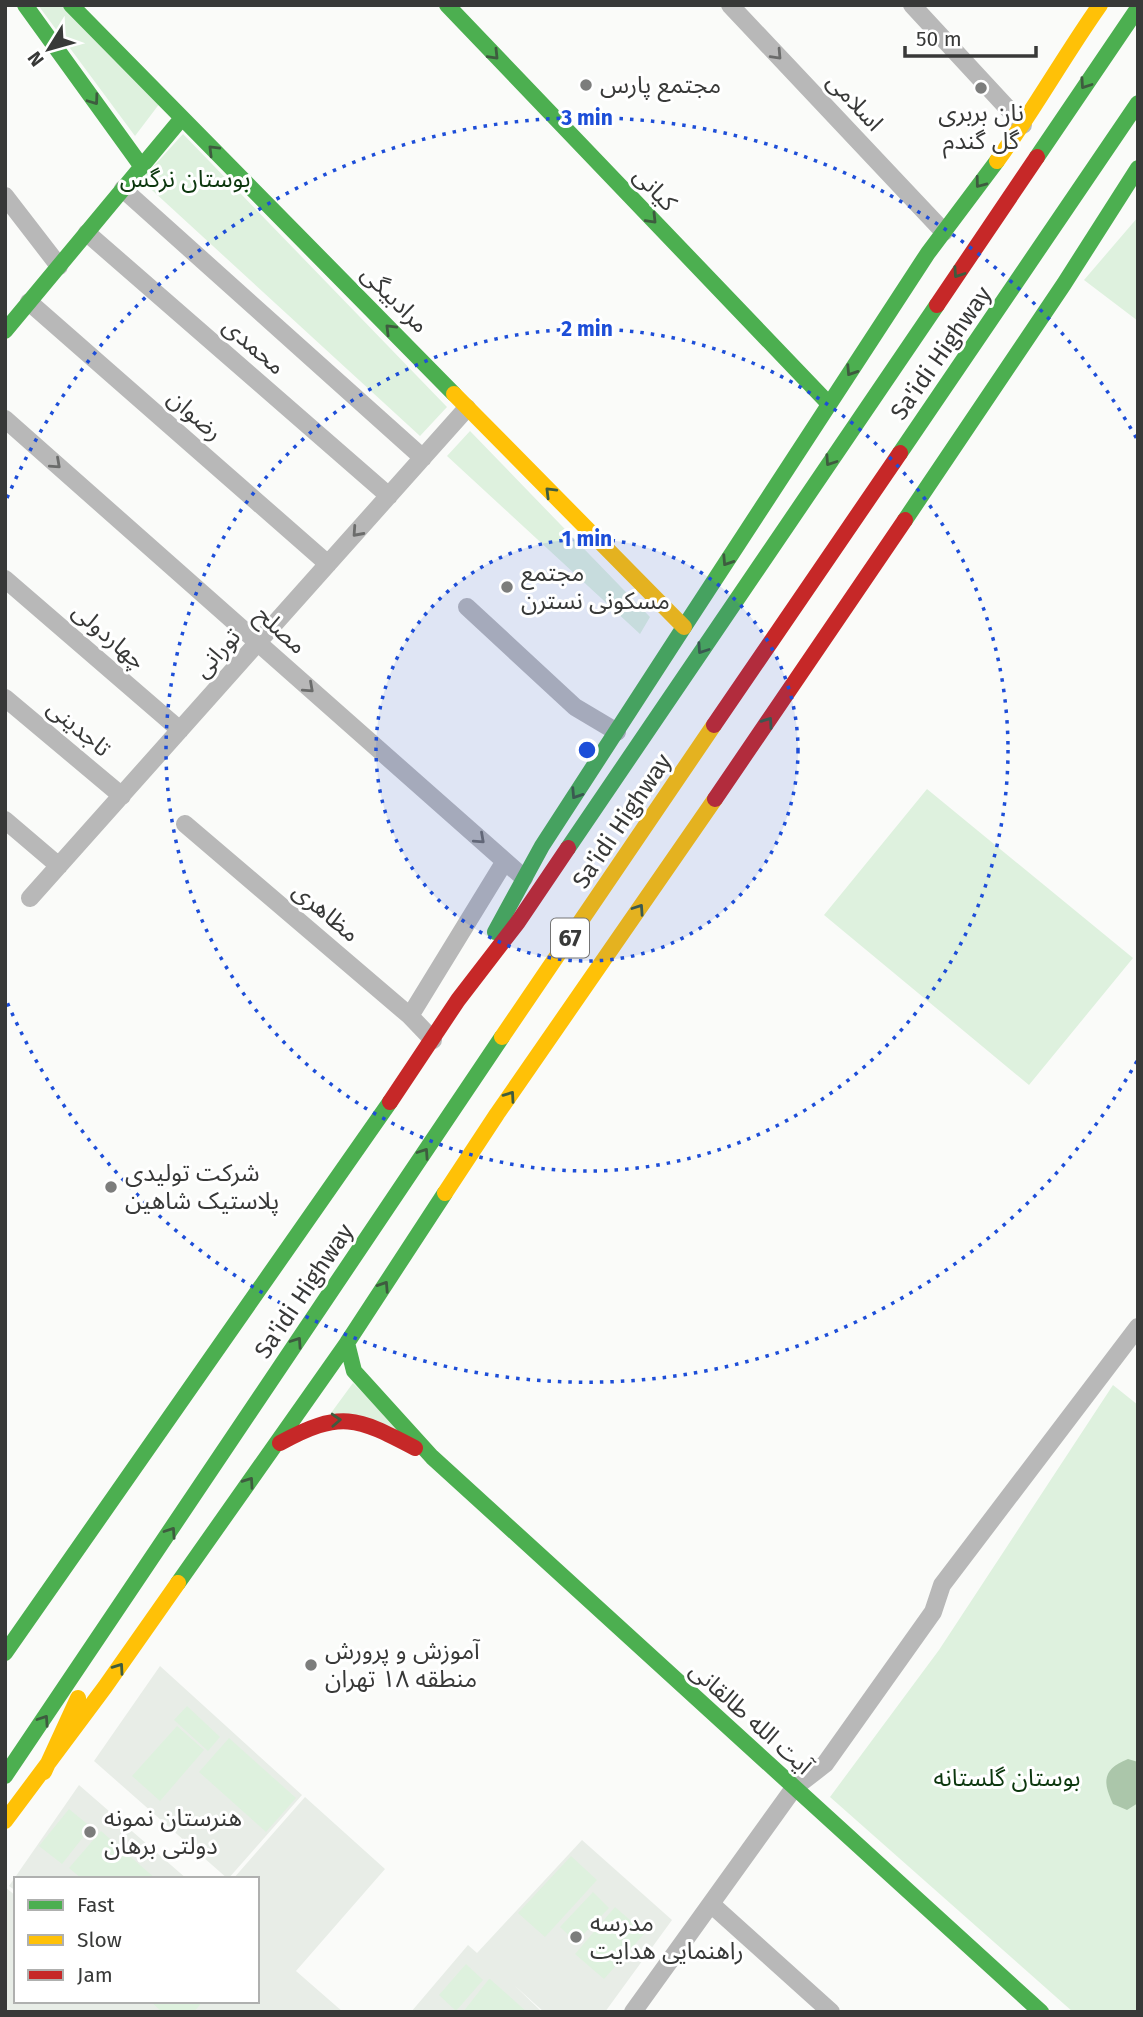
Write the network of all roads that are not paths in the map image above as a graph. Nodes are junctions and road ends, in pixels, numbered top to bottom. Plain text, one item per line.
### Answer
1 (25, 5) edge
2 (71, 5) edge
3 (447, 5) edge
4 (730, 5) edge
5 (912, 5) edge
6 (1085, 5) edge
7 (1100, 5) edge
8 (1138, 8) edge
9 (1071, 46) junction
10 (1138, 103) edge
11 (182, 118) junction
12 (1023, 125) junction
13 (142, 167) junction
14 (1138, 169) edge
15 (123, 189) junction
16 (1138, 193) edge
17 (5, 197) edge
18 (1105, 219) junction
19 (944, 232) junction
20 (87, 233) junction
21 (59, 266) junction
22 (29, 302) junction
23 (5, 331) edge
24 (830, 404) junction
25 (467, 408) junction
26 (5, 419) edge
27 (423, 458) junction
28 (389, 496) junction
29 (328, 564) junction
30 (5, 579) edge
31 (467, 607) dead end
32 (684, 627) junction
33 (258, 643) junction
34 (5, 698) edge
35 (180, 730) junction
36 (617, 732) junction
37 (121, 796) junction
38 (5, 820) edge
39 (184, 824) dead end
40 (505, 861) junction
41 (59, 866) junction
42 (524, 878) junction
43 (30, 898) dead end
44 (458, 1000) junction
45 (410, 1016) junction
46 (433, 1040) junction
47 (1138, 1327) edge
48 (347, 1343) junction
49 (274, 1446) junction
50 (432, 1457) junction
51 (116, 1615) junction
52 (5, 1653) edge
53 (44, 1772) junction
54 (5, 1776) edge
55 (794, 1788) junction
56 (5, 1821) edge
57 (711, 1903) junction
58 (633, 2012) edge
59 (831, 2012) edge
60 (1041, 2012) edge

1 -> 13 main road
2 - 11 main road, مرادبیگی
3 -> 24 main road, کیانی
4 -> 19 street, اسلامی
5 - 12 street
6 - 9 main road
7 - 9 main road
8 -> 44 main road, Sa'idi Highway / 67
9 - 12 main road
51 -> 10 main road, Sa'idi Highway / 67
11 - 13 main road
25 -> 11 main road, مرادبیگی
12 -> 19 main road
13 - 15 main road
14 - 18 main road
15 - 20 main road
15 - 27 street
16 - 18 main road
17 - 21 street
48 -> 18 main road
19 -> 24 main road
20 - 21 main road
20 - 28 street, محمدی
21 - 22 main road
22 - 23 main road
22 - 29 street, رضوان
24 -> 32 main road
25 - 27 street, تورانی
32 -> 25 main road, مرادبیگی
26 -> 33 street, مصلح
27 - 28 street, تورانی
28 -> 29 street, تورانی
29 - 33 street, تورانی
30 - 35 street, چهاردولی
31 - 36 street
32 - 36 main road
33 - 35 street, تورانی
33 -> 40 street, مصلح
34 - 37 street, تاجدینی
35 - 37 street, تورانی
36 -> 42 main road
37 - 41 street, تورانی
38 - 41 street
39 - 45 street, مظاهری
40 - 42 street, مصلح
40 - 45 street
41 - 43 street, تورانی
42 - 44 main road
44 - 46 main road, Sa'idi Highway / 67
45 - 46 street, مظاهری
46 - 52 main road, Sa'idi Highway / 67
47 - 55 street
48 - 49 main road
48 - 50 main road, آیت الله طالقانی
49 -> 50 main road, آیت الله طالقانی
53 -> 49 main road
50 - 55 main road, آیت الله طالقانی
51 - 53 main road
54 -> 51 main road, Sa'idi Highway / 67
53 - 56 main road
55 - 57 street
55 - 60 main road, آیت الله طالقانی
57 - 58 street
57 - 59 street

